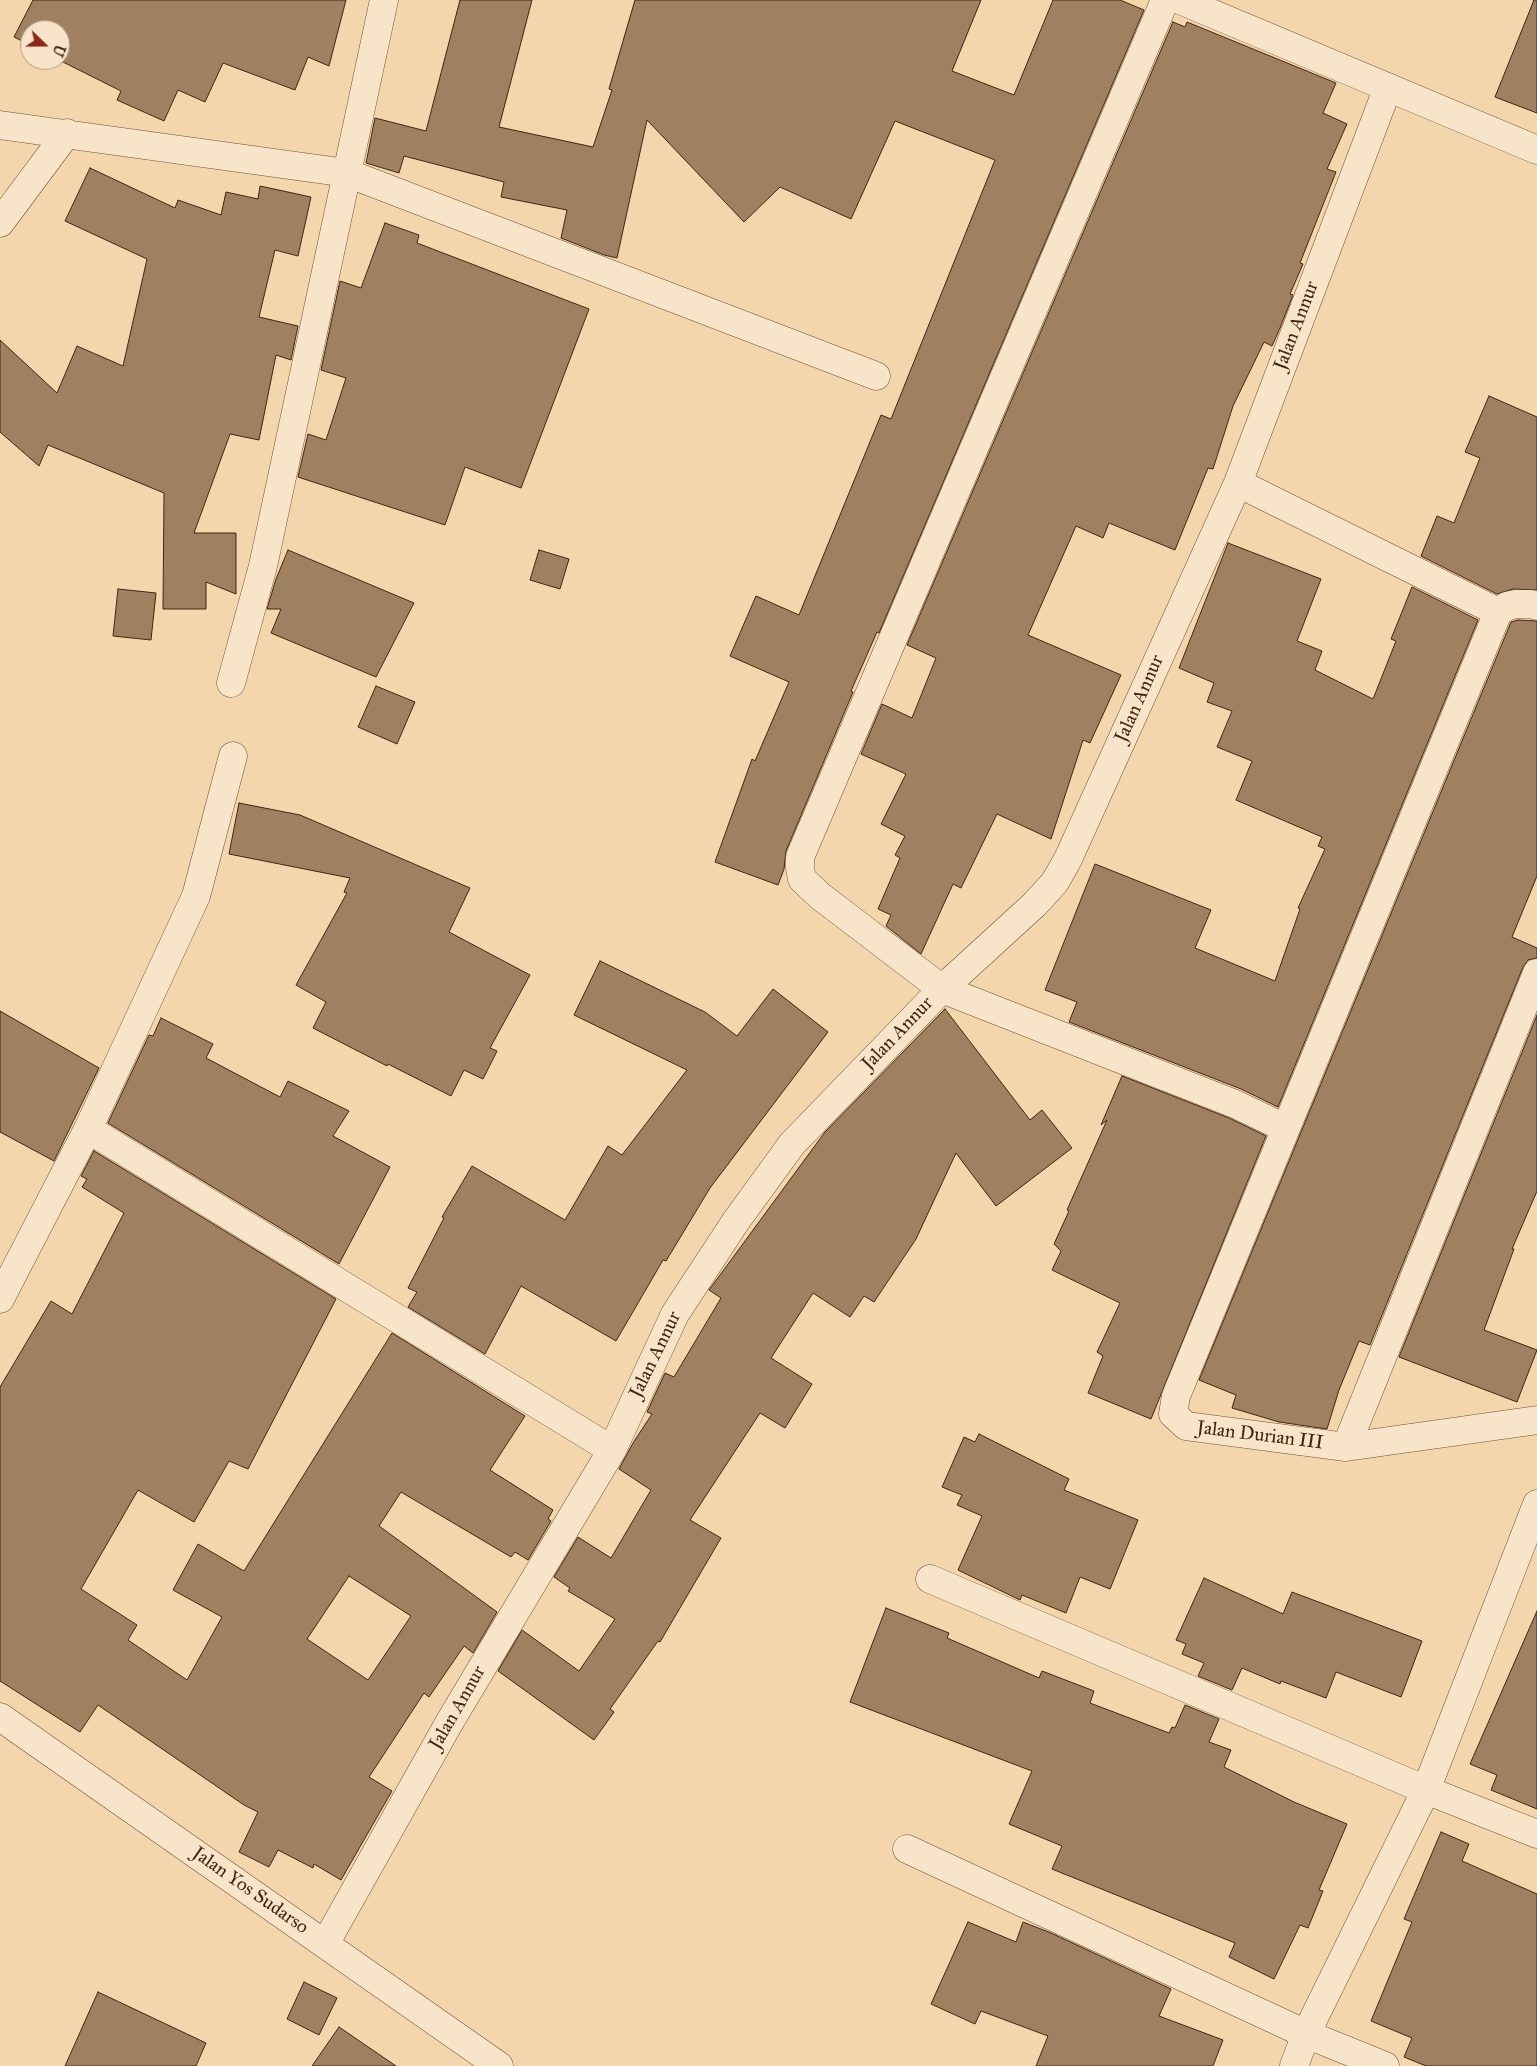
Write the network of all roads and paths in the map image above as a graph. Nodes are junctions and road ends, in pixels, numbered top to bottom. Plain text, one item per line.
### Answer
1 (384, 0) edge
2 (1165, 0) edge
3 (1180, 0) edge
4 (1388, 87) junction
5 (0, 125) edge
6 (67, 133) junction
7 (1537, 150) edge
8 (347, 173) junction
9 (0, 222) edge
10 (876, 376) dead end
11 (1238, 483) junction
12 (1537, 606) edge
13 (1498, 612) junction
14 (231, 683) dead end
15 (233, 756) dead end
16 (1537, 973) edge
17 (942, 989) junction
18 (1285, 1128) junction
19 (88, 1129) junction
20 (0, 1299) edge
21 (1537, 1420) edge
22 (1346, 1447) junction
23 (612, 1450) junction
24 (1537, 1504) edge
25 (1530, 1542) edge
26 (930, 1579) dead end
27 (0, 1717) edge
28 (1426, 1790) junction
29 (1537, 1834) edge
30 (907, 1849) dead end
31 (325, 1944) junction
32 (1306, 2034) junction
33 (499, 2066) edge
34 (1294, 2066) edge
35 (1384, 2066) edge

1 - 8 street
2 - 17 street
3 - 4 street
4 - 7 street
4 - 11 street, Jalan Annur
5 - 6 street
6 - 8 street
6 - 9 street
8 - 10 street
8 - 14 street
11 - 13 street
11 - 17 street, Jalan Annur
12 - 13 street
13 - 18 street
15 - 19 street
16 - 22 street
17 - 18 street
17 - 23 street, Jalan Annur
18 - 22 street, Jalan Durian III
19 - 20 street
19 - 23 street
21 - 22 street, Jalan Durian III
23 - 31 street, Jalan Annur
24 - 25 street
25 - 28 street
26 - 28 street
27 - 31 street, Jalan Yos Sudarso
28 - 29 street
28 - 32 street
30 - 32 street
31 - 33 street, Jalan Yos Sudarso
32 - 34 street
32 - 35 street

